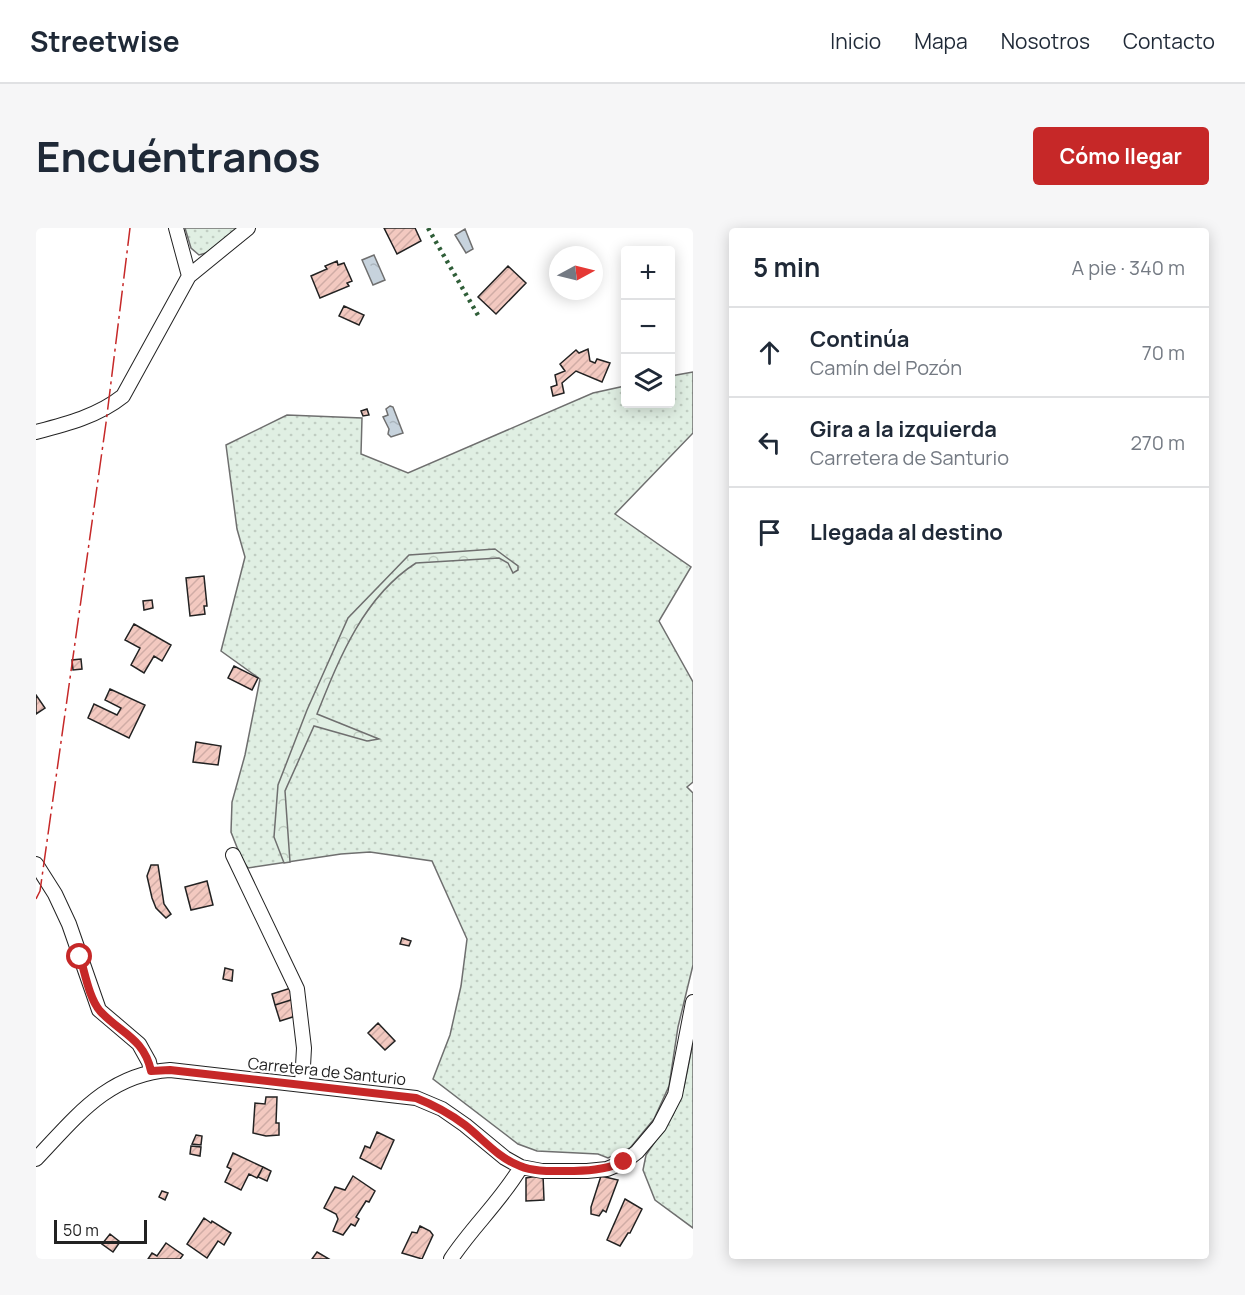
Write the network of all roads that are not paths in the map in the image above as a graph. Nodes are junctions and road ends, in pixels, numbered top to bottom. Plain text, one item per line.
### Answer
1 (176, 228) edge
2 (248, 228) edge
3 (189, 276) junction
4 (36, 432) edge
5 (233, 855) dead end
6 (36, 864) edge
7 (693, 1002) edge
8 (151, 1071) junction
9 (302, 1084) junction
10 (36, 1159) edge
11 (521, 1167) junction
12 (451, 1259) edge

1 - 3 street
2 - 3 street
3 - 4 street
5 - 9 street
6 - 8 street
7 - 11 street, Carretera de Santurio
8 - 9 street, Carretera de Santurio
8 - 10 street, Carretera de Santurio
9 - 11 street, Carretera de Santurio
11 - 12 street

